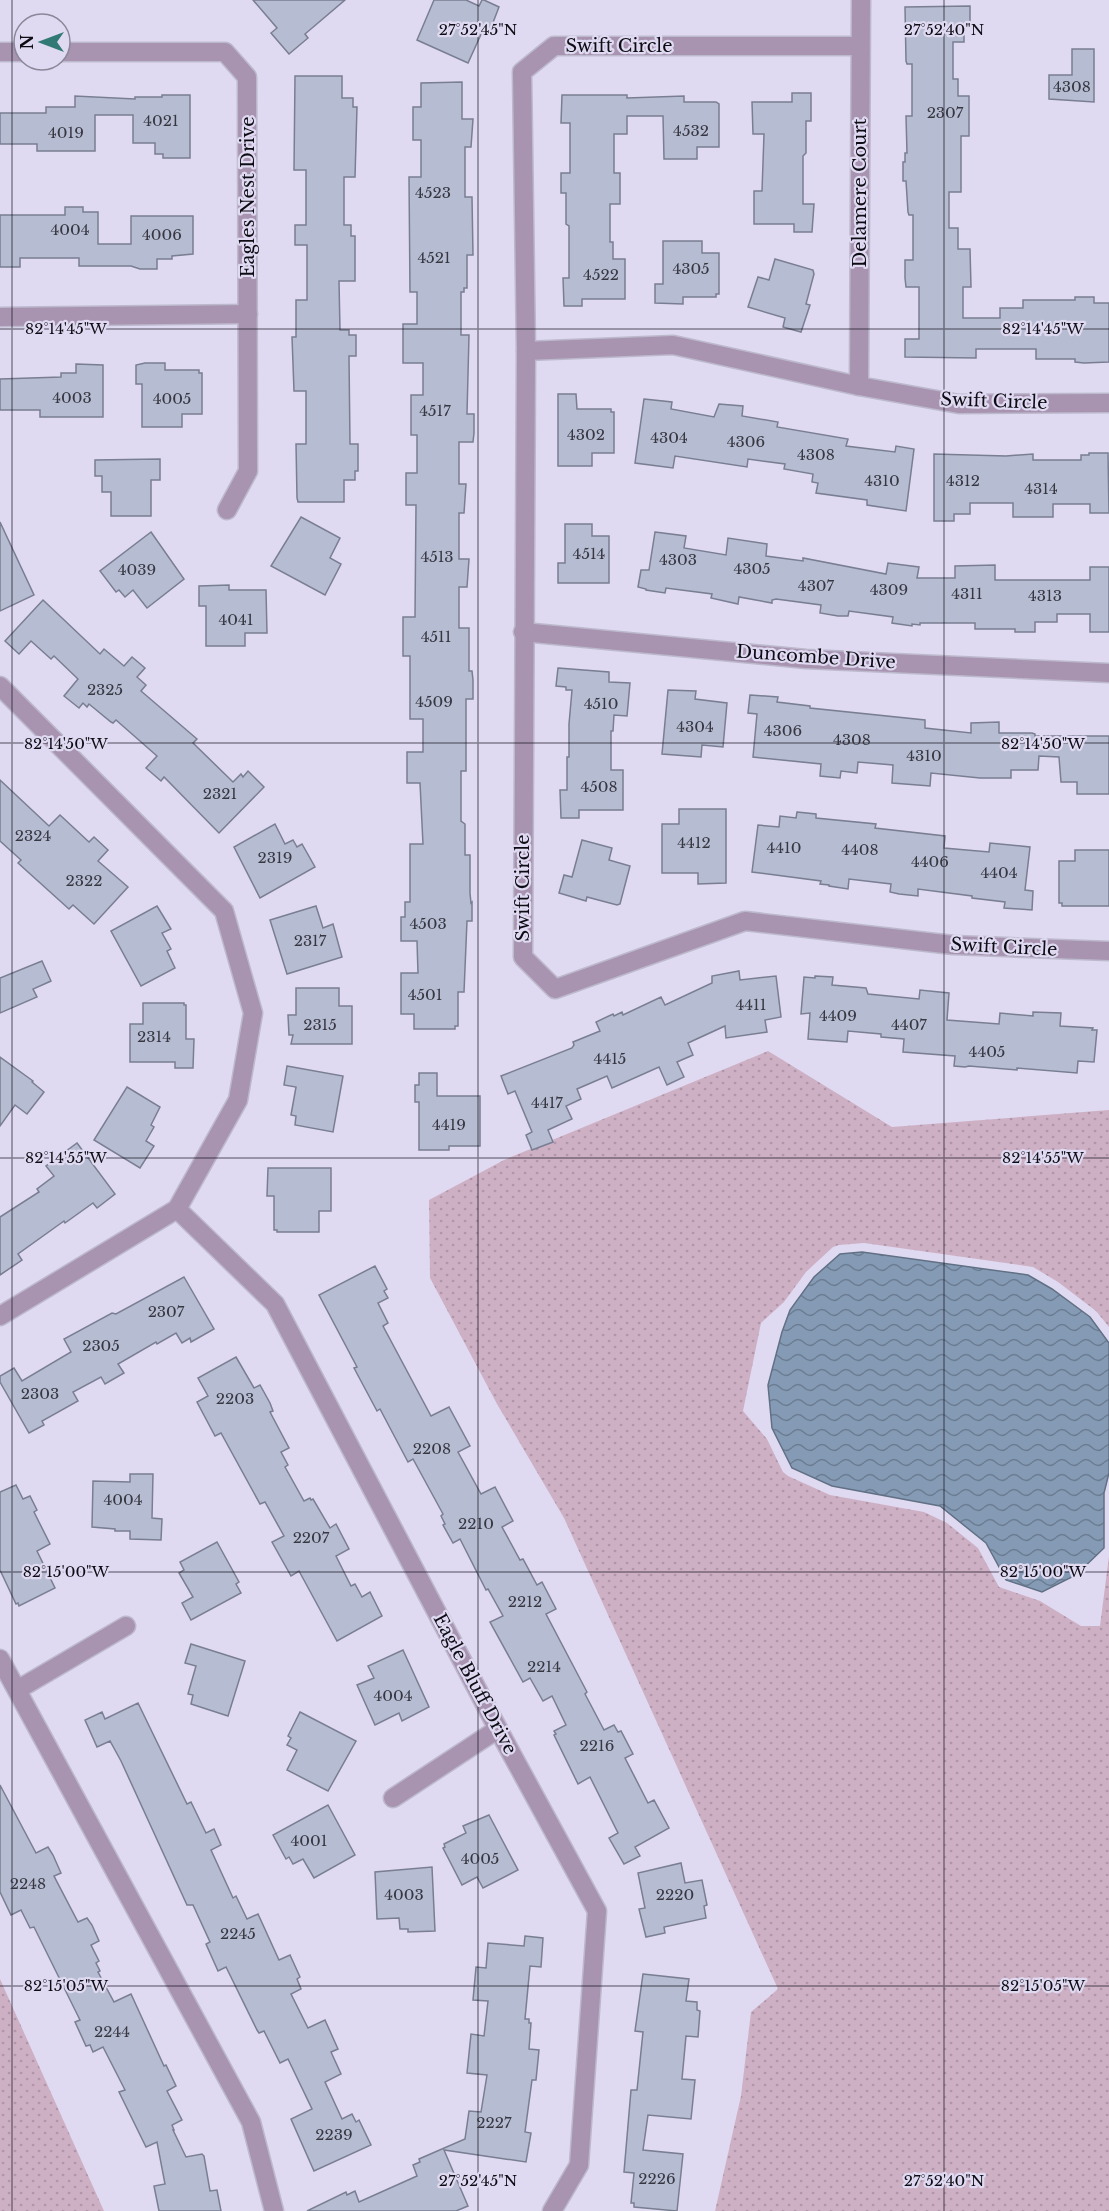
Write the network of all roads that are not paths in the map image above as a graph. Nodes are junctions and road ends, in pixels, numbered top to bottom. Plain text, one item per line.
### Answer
1 (861, 0) edge
2 (860, 46) junction
3 (72, 52) edge
4 (248, 314) junction
5 (0, 317) edge
6 (526, 351) junction
7 (859, 386) junction
8 (1109, 404) edge
9 (226, 510) dead end
10 (523, 632) junction
11 (1109, 673) edge
12 (0, 686) edge
13 (1109, 951) edge
14 (177, 1209) junction
15 (0, 1316) edge
16 (126, 1626) dead end
17 (0, 1659) edge
18 (17, 1690) junction
19 (498, 1729) junction
20 (393, 1798) dead end
21 (274, 2211) edge
22 (552, 2211) edge

1 - 2 street, Delamere Court
2 - 6 street, Swift Circle
2 - 7 street, Delamere Court
3 - 4 street, Eagles Nest Drive
4 - 5 street
4 - 9 street, Eagles Nest Drive
6 - 7 street, Swift Circle
6 - 10 street, Swift Circle
7 - 8 street, Swift Circle
10 - 11 street, Duncombe Drive
10 - 13 street, Swift Circle
12 - 14 street
14 - 15 street
14 - 19 street, Eagle Bluff Drive
16 - 18 street
17 - 18 street
18 - 21 street
19 - 20 street
19 - 22 street, Eagle Bluff Drive

